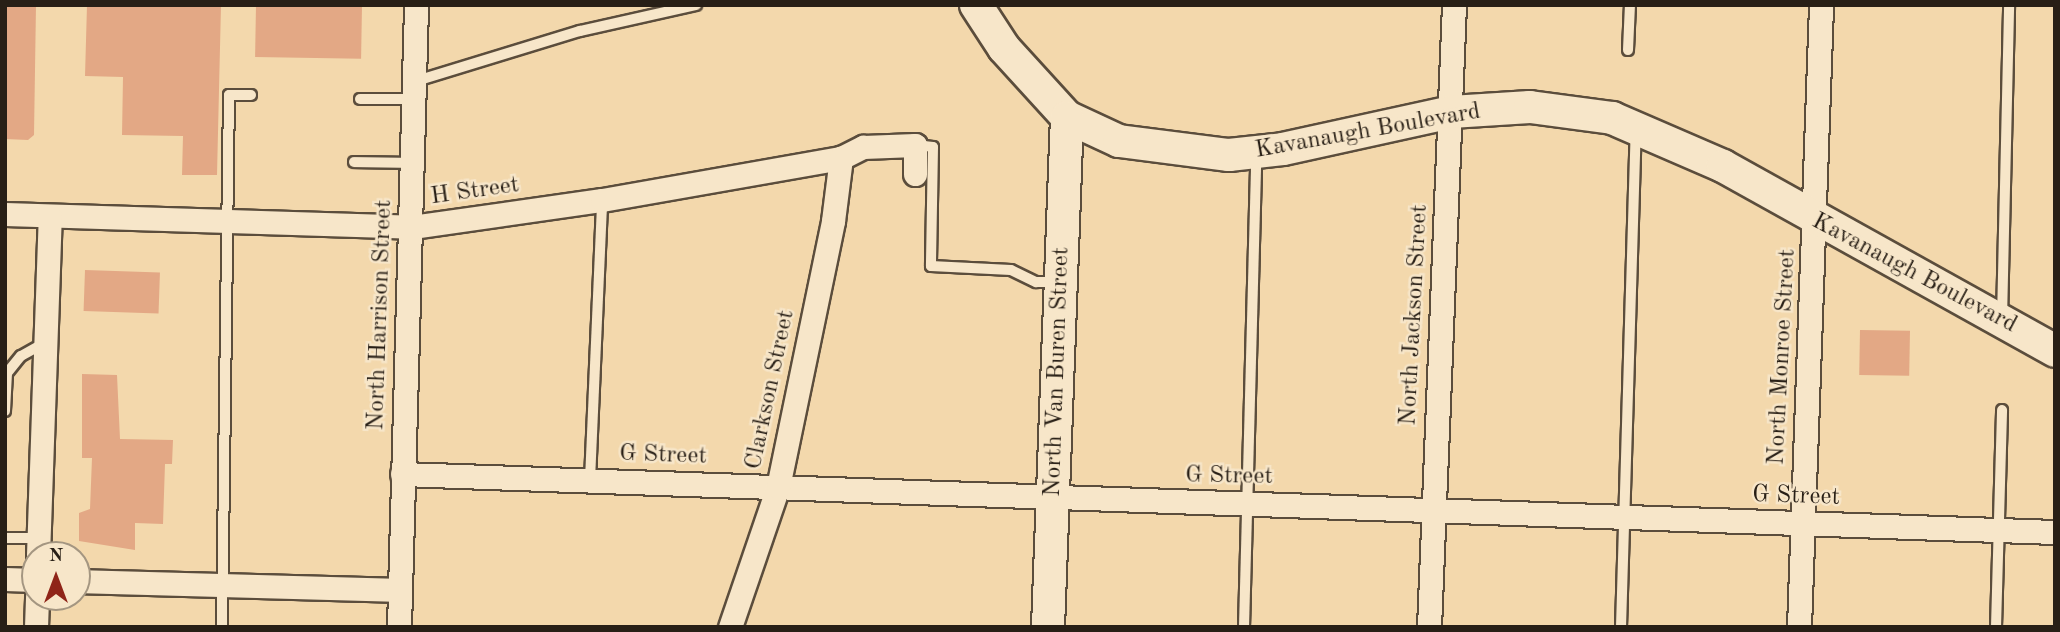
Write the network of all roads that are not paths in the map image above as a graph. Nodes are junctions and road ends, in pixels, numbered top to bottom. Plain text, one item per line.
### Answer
1 (415, 5) edge
2 (696, 5) edge
3 (976, 5) edge
4 (1454, 5) edge
5 (1630, 5) edge
6 (1821, 5) edge
7 (2009, 5) edge
8 (1628, 50) dead end
9 (413, 90) junction
10 (251, 95) dead end
11 (360, 99) dead end
12 (1451, 112) junction
13 (1067, 117) junction
14 (1636, 127) junction
15 (915, 145) junction
16 (1256, 153) junction
17 (841, 158) junction
18 (354, 162) dead end
19 (412, 163) junction
20 (915, 174) dead end
21 (602, 200) junction
22 (5, 214) edge
23 (50, 216) junction
24 (1814, 220) junction
25 (229, 221) junction
26 (412, 227) junction
27 (1060, 282) junction
28 (2002, 321) junction
29 (46, 342) junction
30 (2055, 351) edge
31 (2002, 410) dead end
32 (5, 411) edge
33 (402, 474) junction
34 (590, 480) junction
35 (778, 487) junction
36 (1054, 498) junction
37 (1246, 503) junction
38 (1432, 510) junction
39 (1624, 517) junction
40 (1802, 523) junction
41 (1998, 530) junction
42 (2055, 532) edge
43 (39, 541) edge
44 (91, 581) edge
45 (222, 585) junction
46 (400, 590) junction
47 (222, 627) edge
48 (399, 627) edge
49 (730, 627) edge
50 (1048, 627) edge
51 (1244, 627) edge
52 (1429, 627) edge
53 (1621, 627) edge
54 (1799, 627) edge
55 (1996, 627) edge

1 - 9 street, North Harrison Street
2 - 9 lane
3 - 13 street, Kavanaugh Boulevard
4 - 12 street, North Jackson Street
5 - 8 lane
6 - 24 street, North Monroe Street
7 - 28 lane
9 - 11 lane
9 - 19 street, North Harrison Street
10 - 25 lane
12 - 14 street, Kavanaugh Boulevard
12 - 16 street, Kavanaugh Boulevard
12 - 38 street, North Jackson Street
13 - 16 street, Kavanaugh Boulevard
13 - 27 street, North Van Buren Street
14 - 24 street, Kavanaugh Boulevard
14 - 39 lane
15 - 17 street, H Street
15 - 20 street
15 - 27 lane
16 - 37 lane
17 - 21 street, H Street
17 - 35 street, Clarkson Street
18 - 19 lane
19 - 26 street, North Harrison Street
21 - 26 street, H Street
21 - 34 lane
22 - 23 street, H Street
23 - 25 street, H Street
23 - 29 street
24 - 28 street, Kavanaugh Boulevard
24 - 40 street, North Monroe Street
25 - 26 street, H Street
25 - 45 lane
26 - 33 street, North Harrison Street
27 - 36 street, North Van Buren Street
28 - 30 street, Kavanaugh Boulevard
29 - 32 lane
29 - 43 street
31 - 41 lane
33 - 34 street, G Street
33 - 46 street, North Harrison Street
34 - 35 street, G Street
35 - 36 street, G Street
35 - 49 street, Clarkson Street
36 - 37 street, G Street
36 - 50 street, North Van Buren Street
37 - 38 street, G Street
37 - 51 lane
38 - 39 street, G Street
38 - 52 street, North Jackson Street
39 - 40 street, G Street
39 - 53 lane
40 - 41 street, G Street
40 - 54 street, North Monroe Street
41 - 42 street, G Street
41 - 55 lane
44 - 45 street
45 - 46 street
45 - 47 lane
46 - 48 street, North Harrison Street

